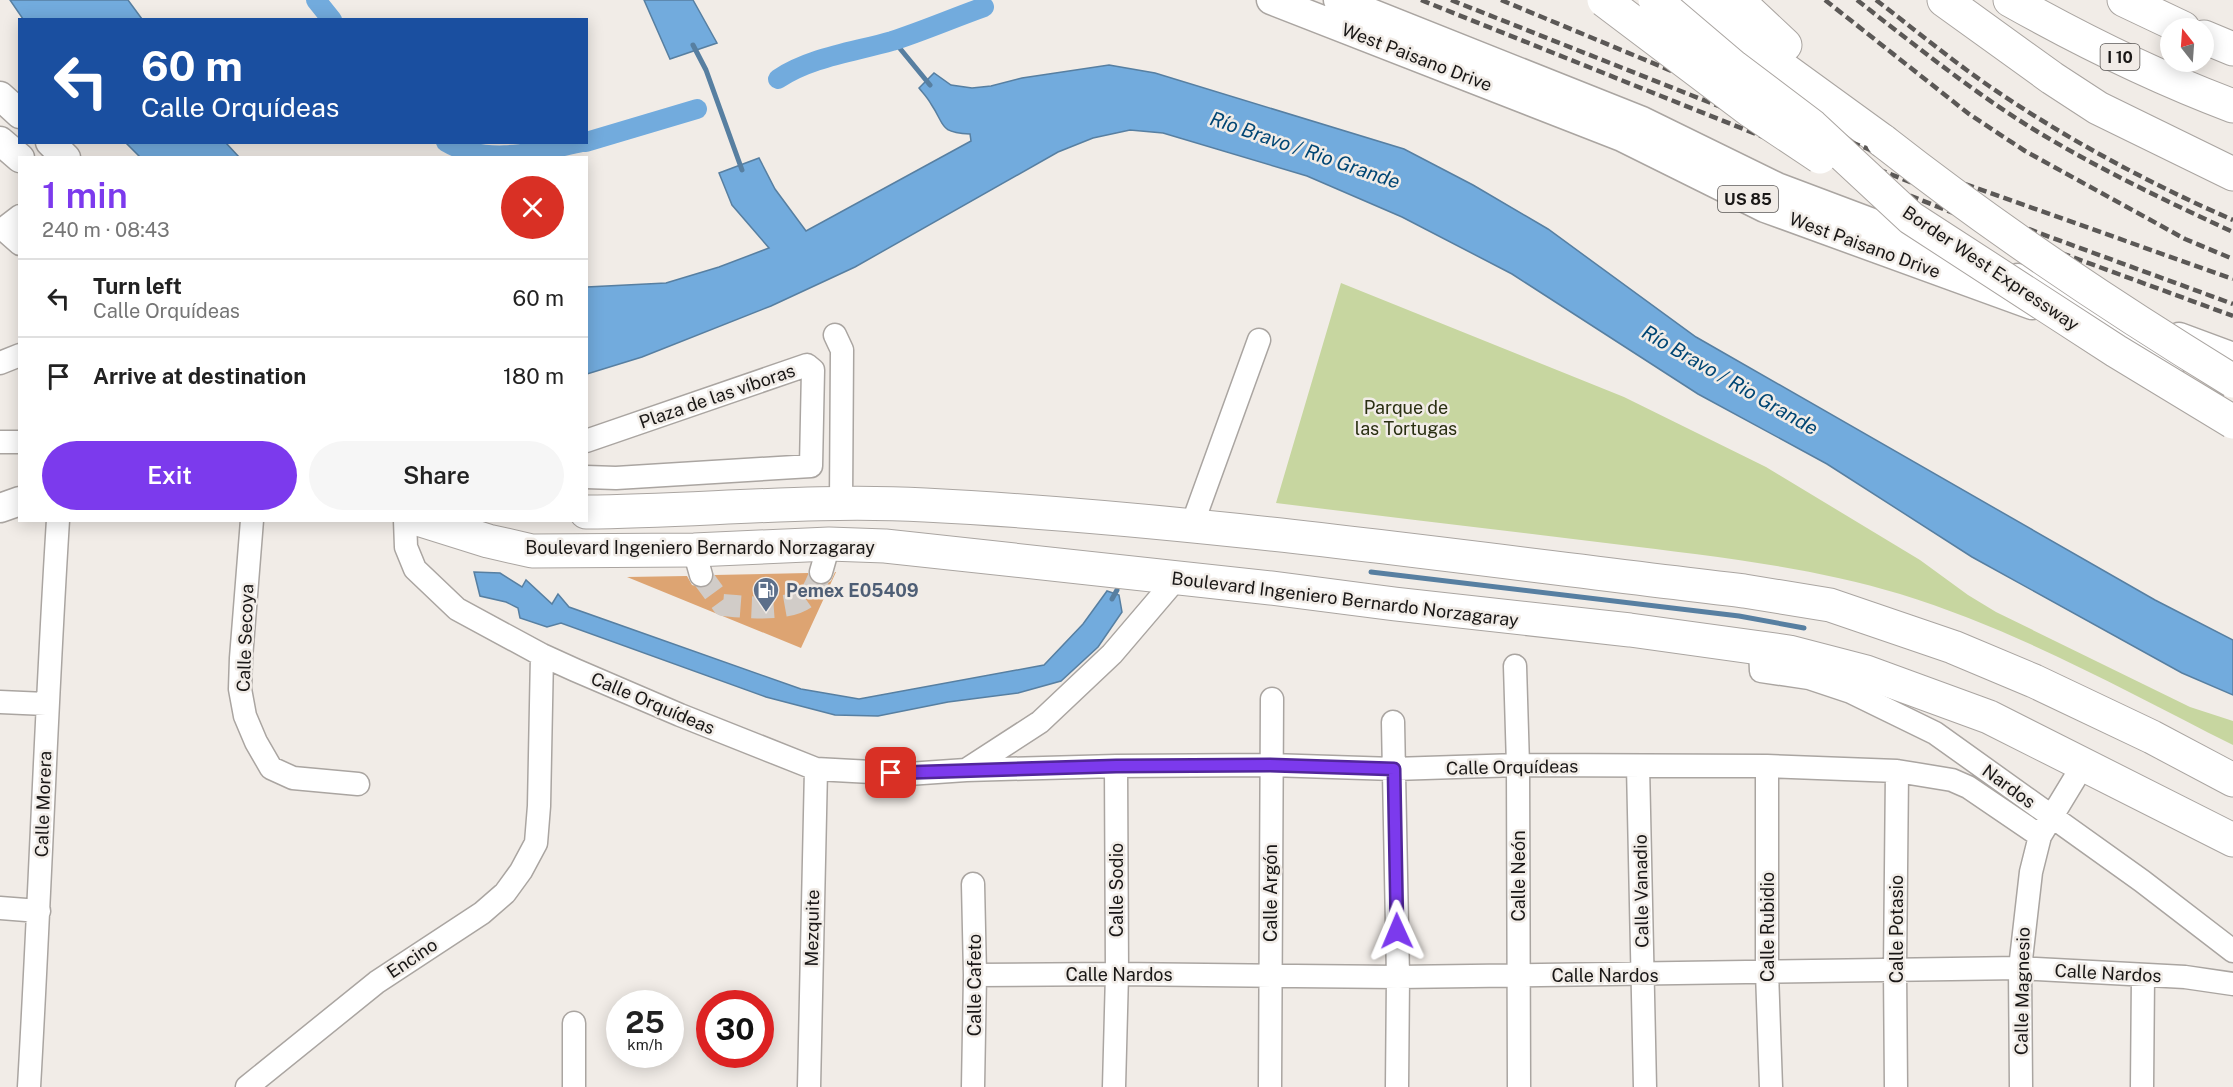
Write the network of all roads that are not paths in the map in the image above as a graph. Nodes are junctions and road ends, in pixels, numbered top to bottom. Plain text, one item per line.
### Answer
1 (1271, 0) edge
2 (1338, 0) edge
3 (1604, 0) edge
4 (1654, 0) edge
5 (1698, 0) edge
6 (1737, 0) edge
7 (1944, 0) edge
8 (2010, 0) edge
9 (2124, 0) edge
10 (2162, 18) edge
11 (2214, 41) edge
12 (2233, 49) edge
13 (0, 96) edge
14 (2233, 106) edge
15 (18, 112) edge
16 (0, 141) edge
17 (1883, 141) junction
18 (52, 144) edge
19 (18, 156) edge
20 (64, 156) edge
21 (2233, 174) edge
22 (1911, 218) junction
23 (835, 335) dead end
24 (1259, 340) dead end
25 (18, 356) edge
26 (2233, 357) edge
27 (0, 363) edge
28 (2233, 376) edge
29 (2233, 381) edge
30 (2233, 422) edge
31 (588, 440) edge
32 (0, 442) edge
33 (18, 442) edge
34 (588, 477) edge
35 (18, 486) edge
36 (0, 492) edge
37 (18, 502) edge
38 (841, 502) junction
39 (749, 507) junction
40 (0, 508) edge
41 (588, 512) edge
42 (58, 522) edge
43 (252, 522) edge
44 (405, 522) edge
45 (427, 522) edge
46 (1192, 525) junction
47 (748, 547) junction
48 (1176, 579) junction
49 (542, 655) junction
50 (1761, 660) junction
51 (1515, 666) dead end
52 (1272, 699) dead end
53 (0, 702) edge
54 (46, 704) junction
55 (1393, 722) dead end
56 (1270, 765) junction
57 (1518, 765) junction
58 (2083, 765) junction
59 (1116, 766) junction
60 (1638, 766) junction
61 (1767, 766) junction
62 (816, 769) junction
63 (1394, 769) junction
64 (966, 770) junction
65 (1897, 771) junction
66 (2233, 780) edge
67 (358, 784) dead end
68 (2046, 826) junction
69 (2233, 840) edge
70 (973, 884) dead end
71 (0, 908) edge
72 (39, 910) junction
73 (2233, 951) edge
74 (2019, 968) junction
75 (1895, 969) junction
76 (1767, 972) junction
77 (1117, 974) junction
78 (975, 975) junction
79 (1270, 975) junction
80 (1518, 975) junction
81 (1642, 975) junction
82 (2143, 975) junction
83 (1398, 977) junction
84 (2233, 984) edge
85 (574, 1023) dead end
86 (29, 1087) edge
87 (247, 1087) edge
88 (574, 1087) edge
89 (809, 1087) edge
90 (973, 1087) edge
91 (1114, 1087) edge
92 (1270, 1087) edge
93 (1397, 1087) edge
94 (1518, 1087) edge
95 (1645, 1087) edge
96 (1771, 1087) edge
97 (1896, 1087) edge
98 (2021, 1087) edge
99 (2142, 1087) edge

1 - 28 main road, West Paisano Drive / US 85
2 - 26 main road, West Paisano Drive / US 85
3 - 22 highway, bridge
4 - 22 highway, Border West Expressway, bridge
5 - 17 highway, Border West Expressway
6 - 17 highway
7 - 21 highway
8 - 14 highway, I 10
9 - 10 highway
11 - 12 highway
13 - 15 main road
16 - 19 main road
17 - 29 highway, Border West Expressway, bridge
18 - 20 main road
22 - 30 highway, Border West Expressway, bridge
23 - 38 street
24 - 46 street
25 - 27 street
31 - 34 street, Plaza de las víboras
32 - 33 street
35 - 36 main road
37 - 40 main road
38 - 39 highway, Boulevard Ingeniero Bernardo Norzagaray
38 - 46 highway, Boulevard Ingeniero Bernardo Norzagaray
39 - 41 highway, Boulevard Ingeniero Bernardo Norzagaray
39 - 47 highway
42 - 54 street, Calle Morera
43 - 67 street, Calle Secoya
44 - 49 street, Calle Orquídeas
45 - 47 highway, Boulevard Ingeniero Bernardo Norzagaray
46 - 66 highway, Boulevard Ingeniero Bernardo Norzagaray
47 - 48 highway, Boulevard Ingeniero Bernardo Norzagaray
48 - 50 highway, Boulevard Ingeniero Bernardo Norzagaray
48 - 64 street, Calle Orquídeas
49 - 62 street, Calle Orquídeas
49 - 87 street, Encino
50 - 58 highway, Boulevard Ingeniero Bernardo Norzagaray
50 - 68 street, Nardos
51 - 57 street, Calle Neón
52 - 56 street, Calle Argón
53 - 54 street
54 - 72 street, Calle Morera
55 - 63 street
56 - 59 street, Calle Orquídeas
56 - 63 street, Calle Orquídeas
56 - 79 street, Calle Argón
57 - 60 street, Calle Orquídeas
57 - 63 street, Calle Orquídeas
57 - 80 street, Calle Neón
58 - 68 street, Calle Magnesio
58 - 69 highway, Boulevard Ingeniero Bernardo Norzagaray
59 - 64 street, Calle Orquídeas
59 - 77 street, Calle Sodio
60 - 61 street, Calle Orquídeas
60 - 81 street, Calle Vanadio
61 - 65 street, Calle Orquídeas
61 - 76 street, Calle Rubidio
62 - 64 street, Calle Orquídeas
62 - 89 street, Mezquite
63 - 83 street
65 - 68 street, Calle Orquídeas
65 - 75 street, Calle Potasio
68 - 73 street, Nardos
68 - 74 street, Calle Magnesio
70 - 78 street, Calle Cafeto
71 - 72 street
72 - 86 street, Calle Morera
74 - 75 street, Calle Nardos
74 - 82 street, Calle Nardos
74 - 98 street, Calle Magnesio
75 - 76 street, Calle Nardos
75 - 97 street, Calle Potasio
76 - 81 street, Calle Nardos
76 - 96 street, Calle Rubidio
77 - 78 street, Calle Nardos
77 - 79 street, Calle Nardos
77 - 91 street, Calle Sodio
78 - 90 street, Calle Cafeto
79 - 83 street, Calle Nardos
79 - 92 street, Calle Argón
80 - 81 street, Calle Nardos
80 - 83 street, Calle Nardos
80 - 94 street, Calle Neón
81 - 95 street, Calle Vanadio
82 - 84 street, Calle Nardos
82 - 99 street
83 - 93 street
85 - 88 street

